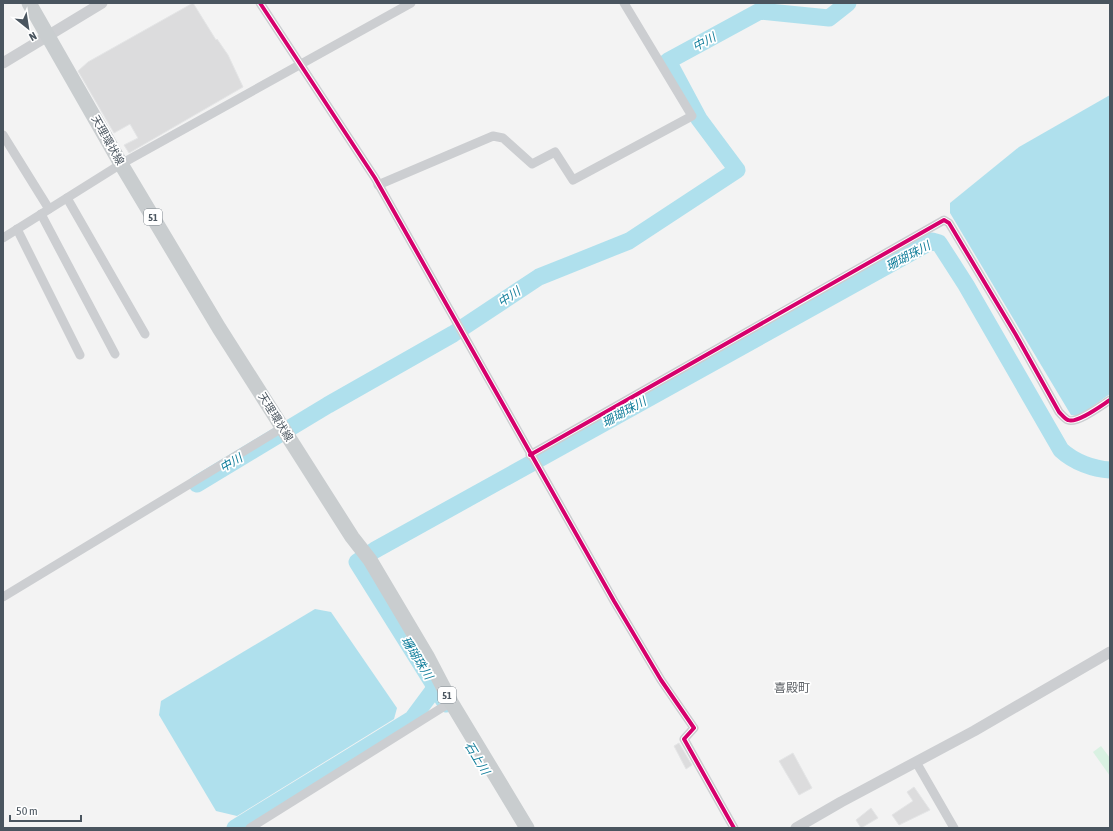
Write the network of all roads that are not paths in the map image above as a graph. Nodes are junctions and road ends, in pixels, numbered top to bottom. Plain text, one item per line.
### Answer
1 (29, 3) edge
2 (102, 3) edge
3 (260, 3) edge
4 (412, 3) edge
5 (624, 3) edge
6 (48, 34) junction
7 (3, 63) edge
8 (300, 66) junction
9 (3, 135) edge
10 (121, 164) junction
11 (378, 185) junction
12 (67, 198) junction
13 (45, 211) junction
14 (17, 229) junction
15 (3, 238) edge
16 (145, 334) dead end
17 (116, 354) dead end
18 (80, 355) dead end
19 (1110, 400) edge
20 (285, 432) junction
21 (531, 456) junction
22 (3, 597) edge
23 (1110, 652) edge
24 (451, 702) junction
25 (916, 762) junction
26 (250, 828) edge
27 (527, 828) edge
28 (734, 828) edge
29 (796, 828) edge
30 (954, 828) edge

1 - 6 main road, 天理環状線 / 51
2 - 6 street
3 - 8 street
4 - 8 street
5 - 11 street
6 - 7 street
6 - 10 main road, 天理環状線 / 51
8 - 10 street
8 - 11 street
9 - 13 street
10 - 12 street
10 - 20 main road, 天理環状線 / 51
11 - 21 street
12 - 13 street
12 - 16 street
13 - 14 street
13 - 17 street
14 - 15 street
14 - 18 street
19 - 21 street
20 - 22 street
20 - 24 main road, 天理環状線 / 51
21 - 28 street
23 - 25 street
24 - 26 street
24 - 27 main road, 天理環状線 / 51
25 - 29 street
25 - 30 street

